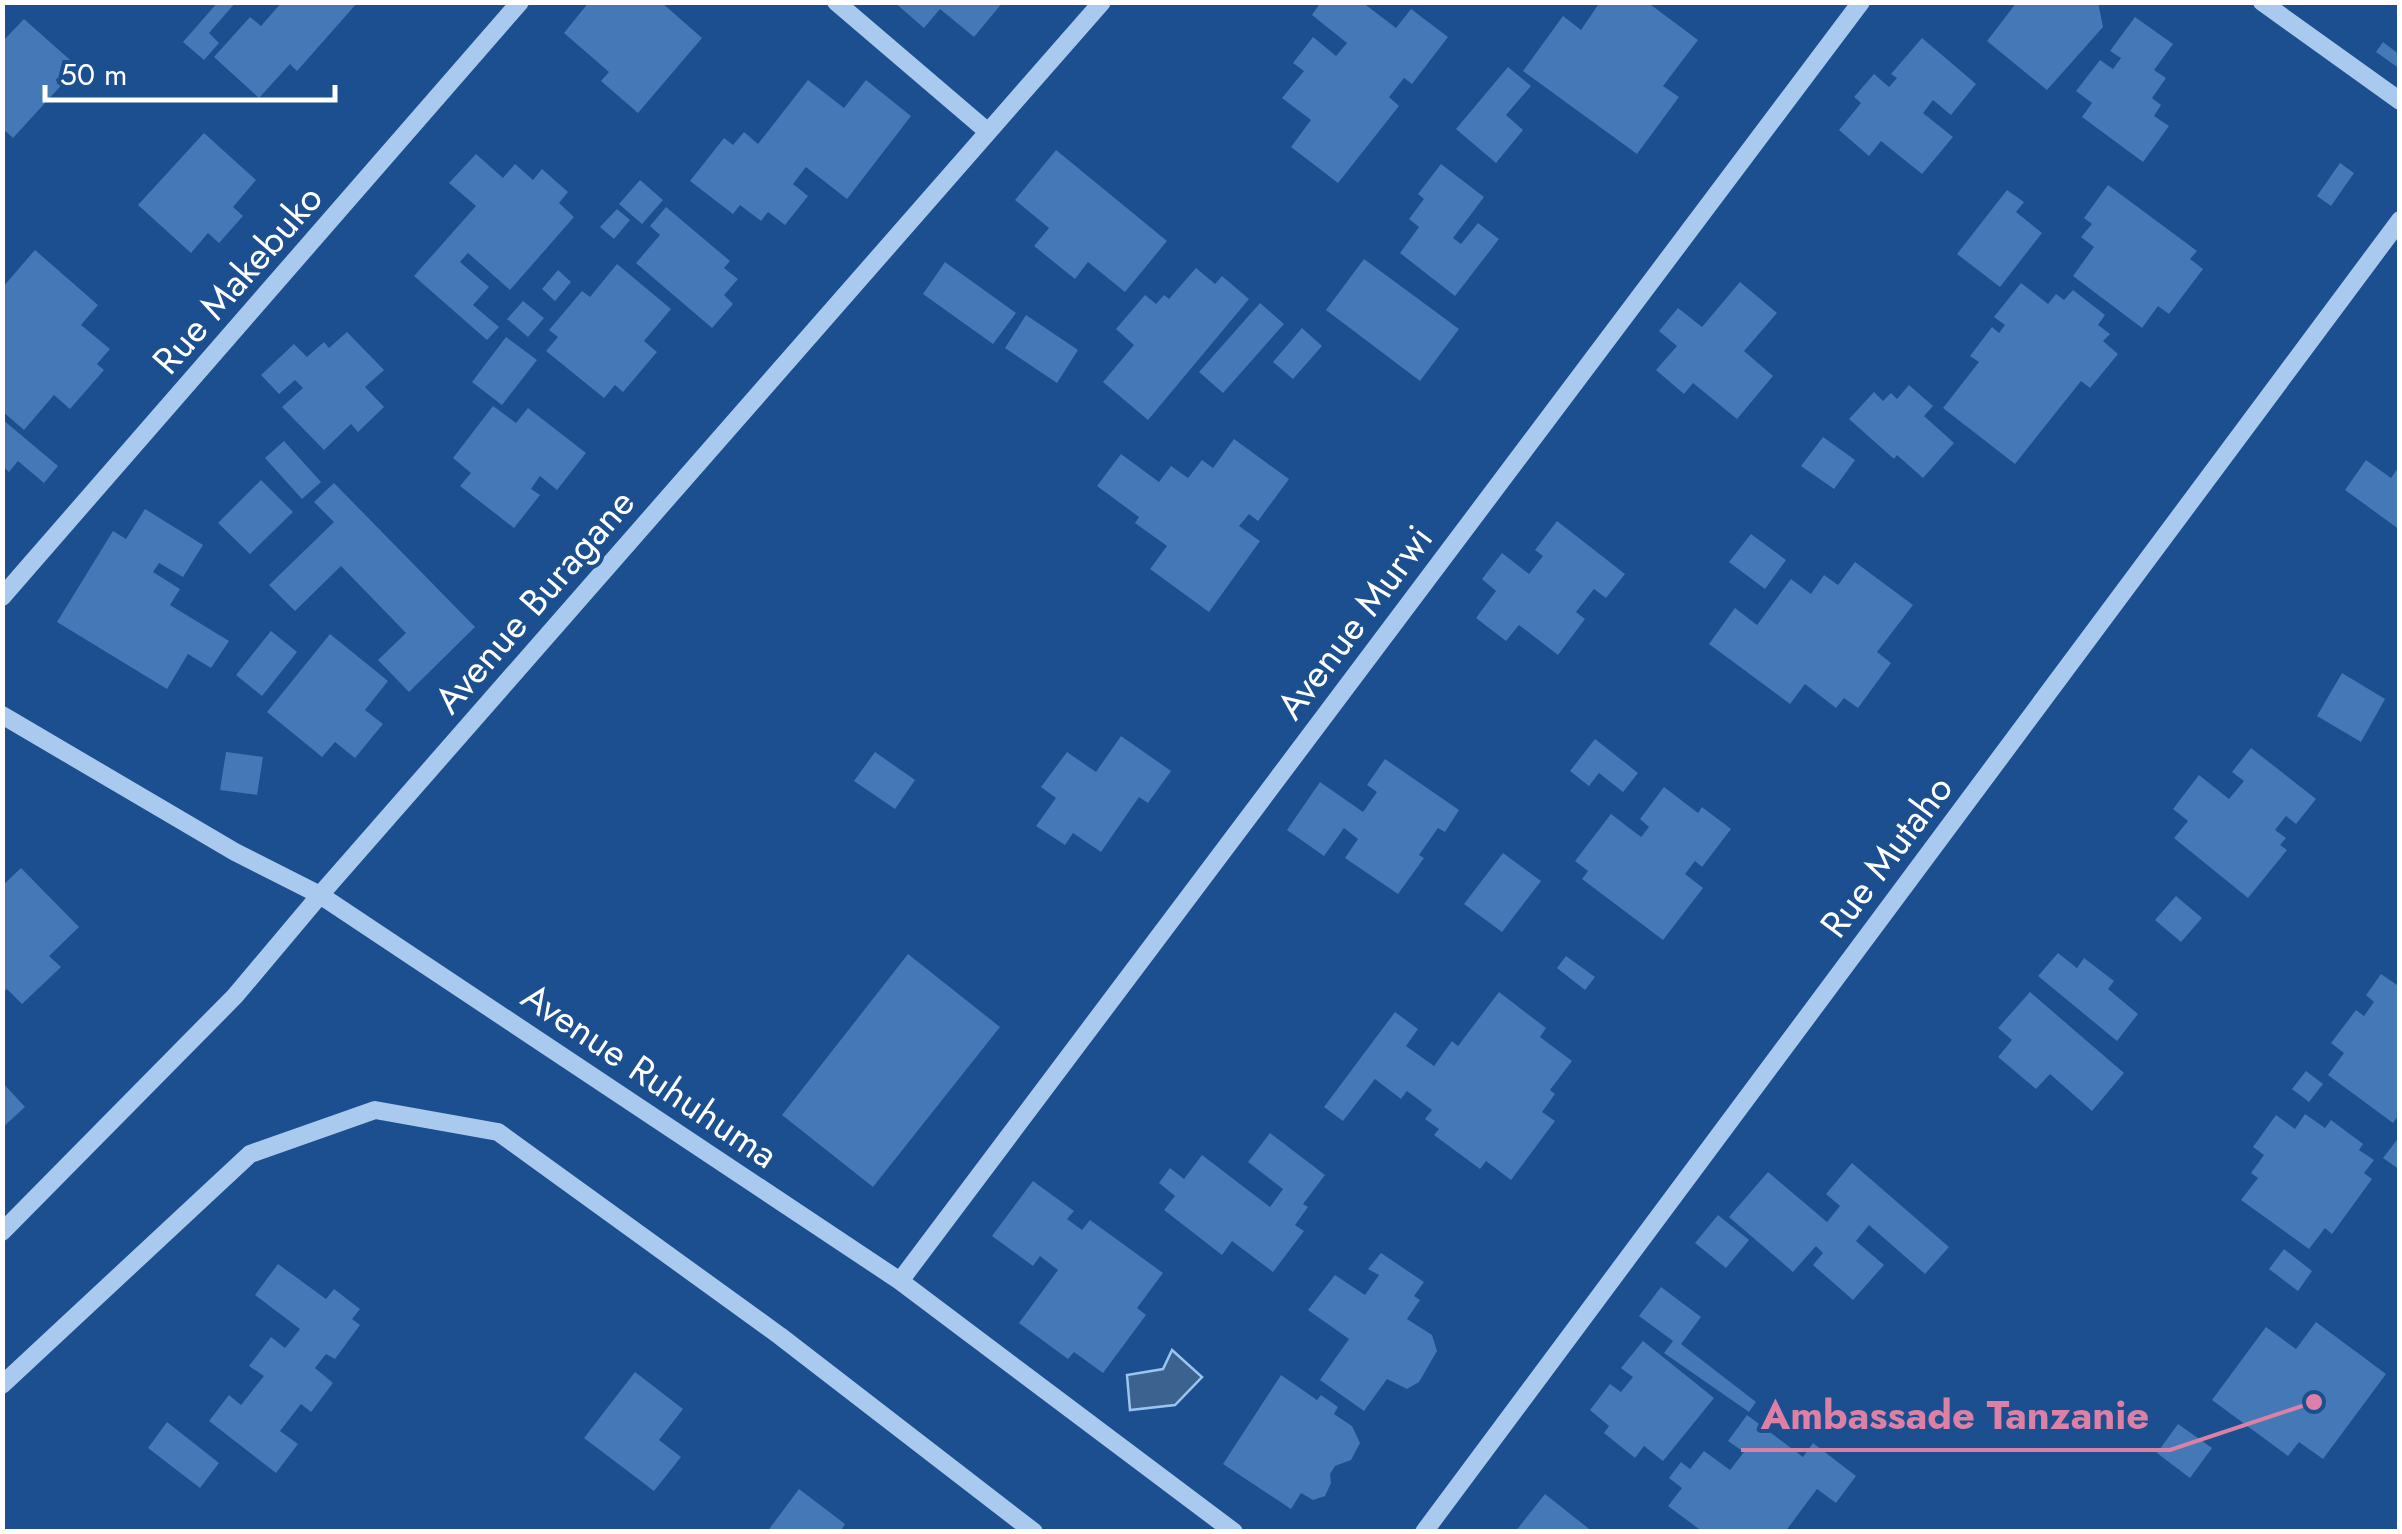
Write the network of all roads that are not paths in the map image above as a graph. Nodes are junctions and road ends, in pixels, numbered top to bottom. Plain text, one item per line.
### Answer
1 (520, 2) edge
2 (836, 2) edge
3 (1102, 2) edge
4 (1861, 2) edge
5 (2262, 2) edge
6 (2286, 10) edge
7 (2400, 102) edge
8 (988, 131) junction
9 (2400, 220) edge
10 (2, 598) edge
11 (2, 715) edge
12 (320, 895) junction
13 (2, 1232) edge
14 (900, 1280) junction
15 (2, 1385) edge
16 (1034, 1532) edge
17 (1234, 1532) edge
18 (1424, 1532) edge

1 - 10 street, Rue Makebuko
2 - 8 street
3 - 8 street, Avenue Buragane
4 - 14 street, Avenue Murwi
5 - 6 street
6 - 7 street
8 - 12 street, Avenue Buragane
9 - 18 street, Rue Mutaho
11 - 12 street, Avenue Ruhuhuma
12 - 13 street, Avenue Buragane
12 - 14 street, Avenue Ruhuhuma
14 - 17 street, Avenue Ruhuhuma
15 - 16 street

